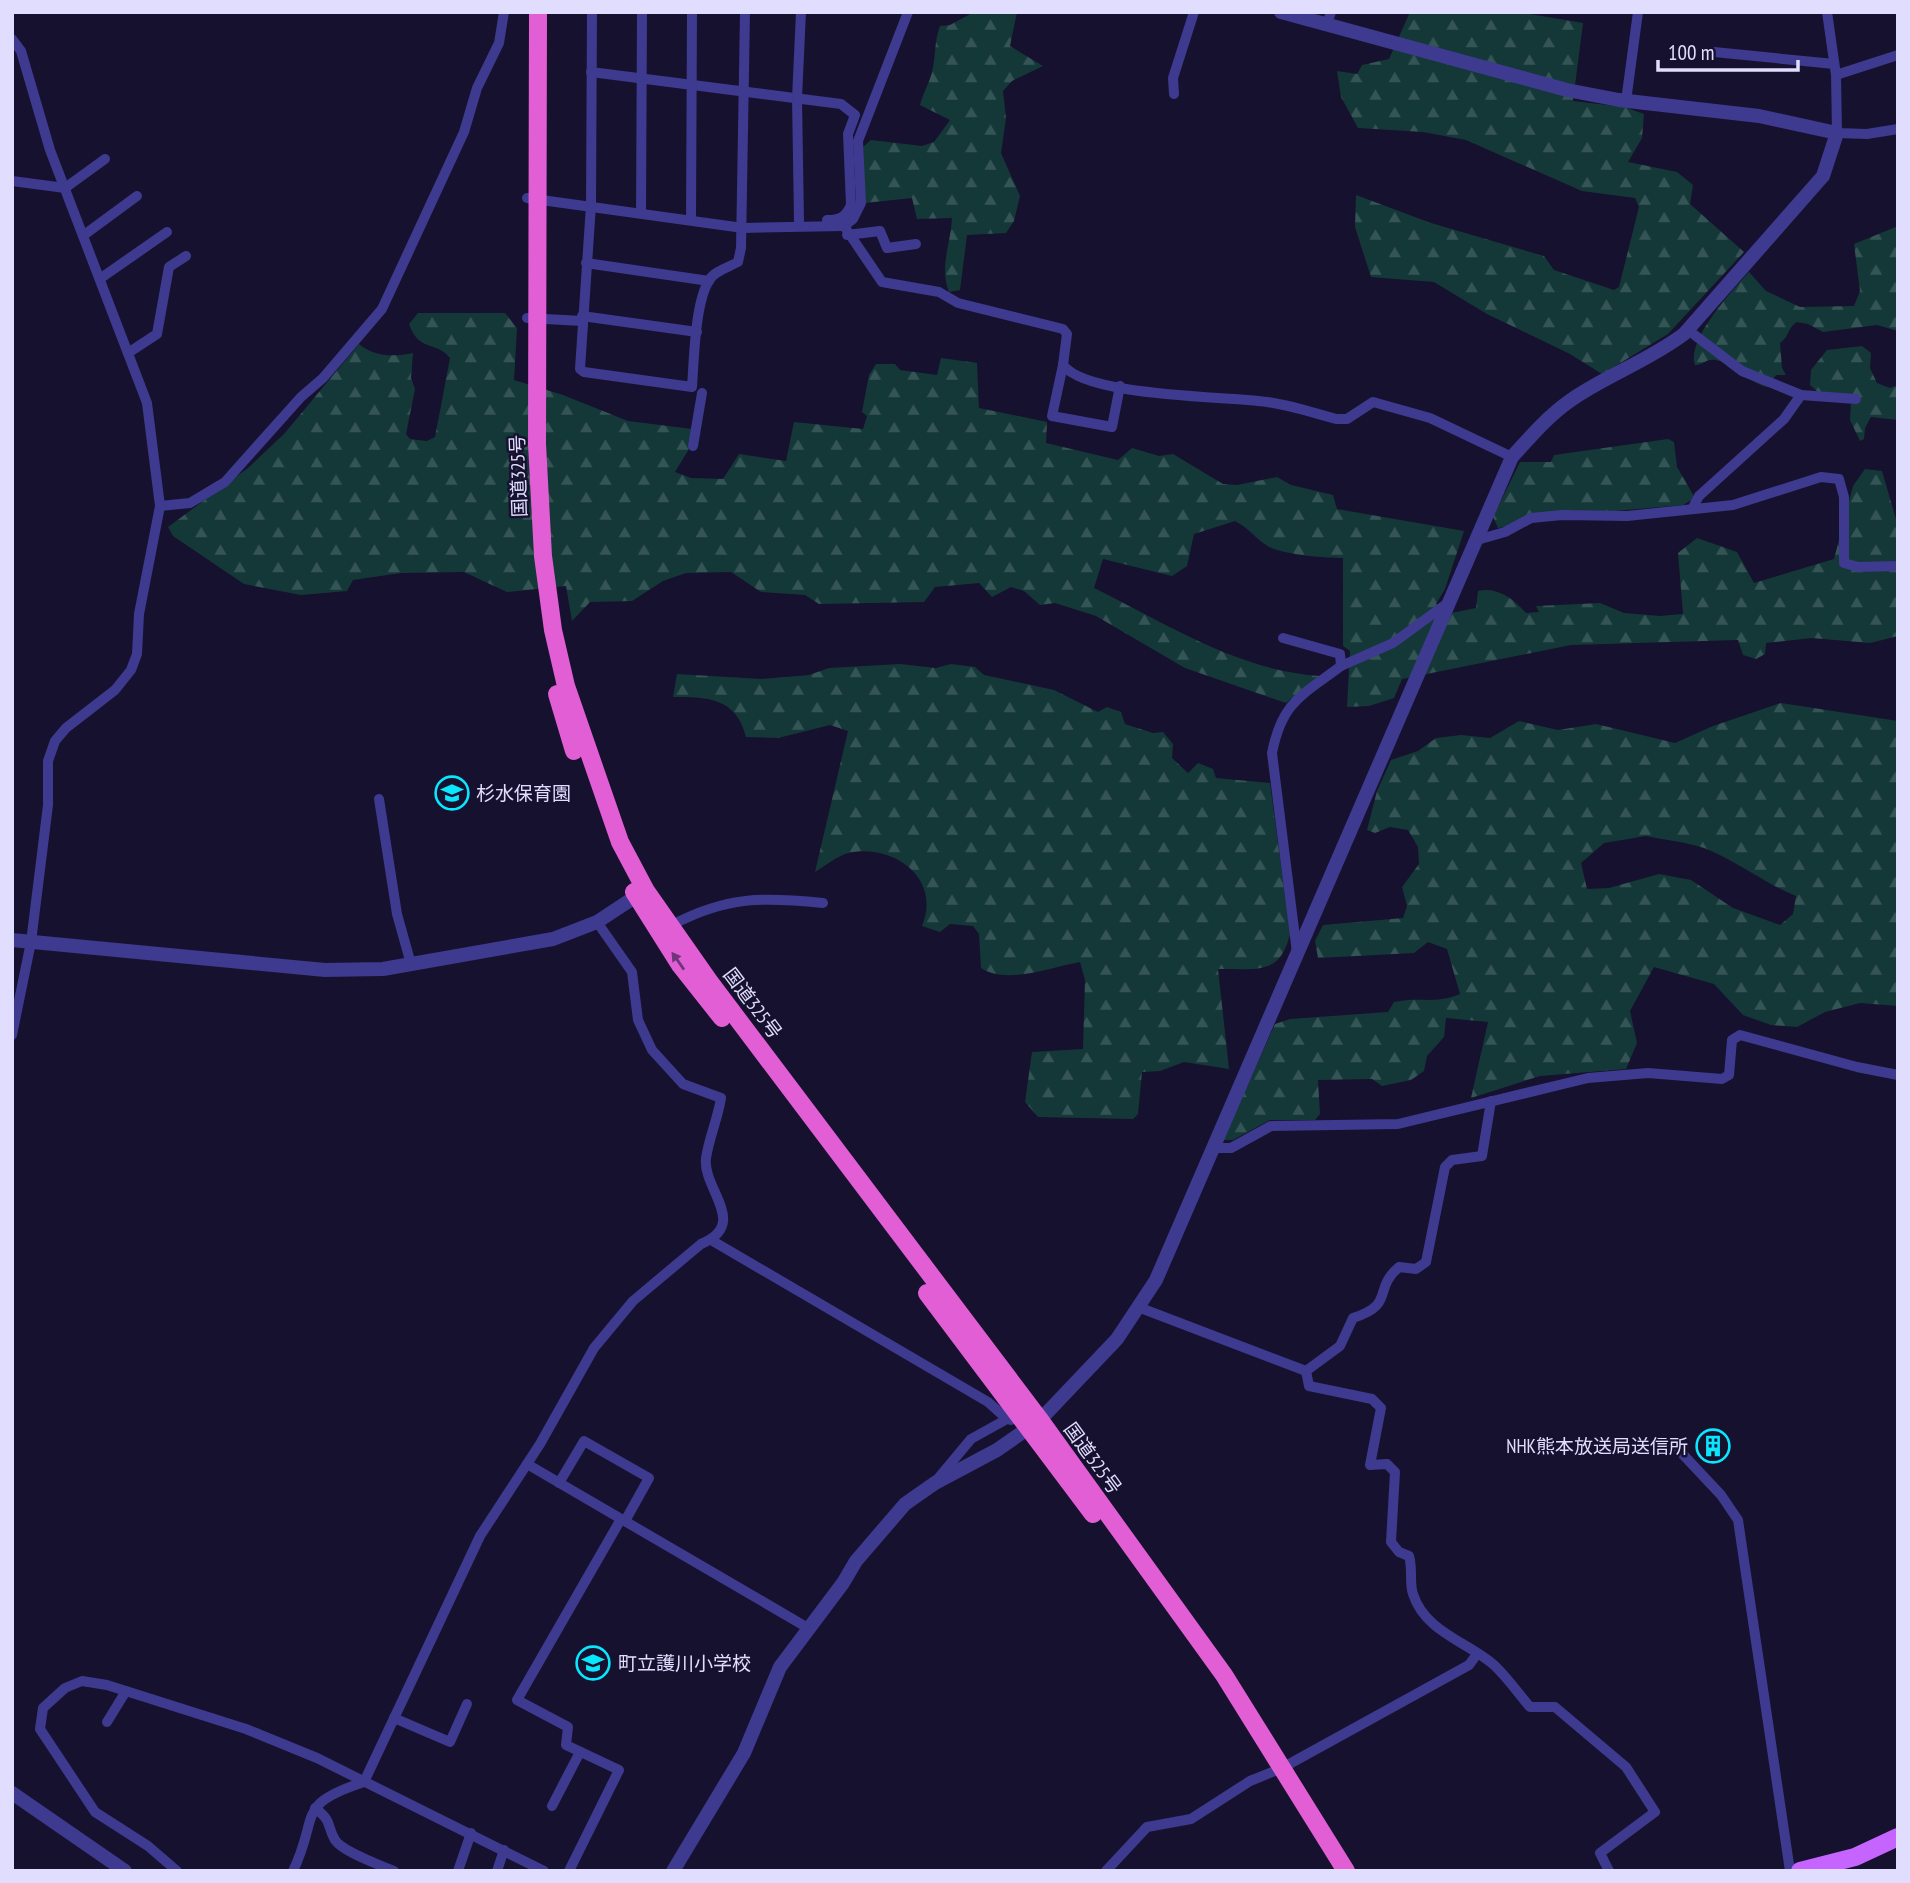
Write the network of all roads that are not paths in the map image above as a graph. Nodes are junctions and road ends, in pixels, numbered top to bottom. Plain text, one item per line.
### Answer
1 (504, 12) edge
2 (528, 12) edge
3 (538, 12) edge
4 (592, 12) edge
5 (642, 12) edge
6 (692, 12) edge
7 (745, 12) edge
8 (801, 12) edge
9 (908, 12) edge
10 (1194, 12) edge
11 (1281, 12) edge
12 (1638, 12) edge
13 (1826, 12) edge
14 (1329, 18) edge
15 (12, 38) edge
16 (1714, 52) dead end
17 (1898, 55) edge
18 (1835, 70) junction
19 (592, 72) junction
20 (641, 78) junction
21 (692, 85) junction
22 (743, 91) junction
23 (1174, 94) dead end
24 (797, 97) junction
25 (1626, 101) junction
26 (1898, 129) edge
27 (1837, 133) junction
28 (105, 159) dead end
29 (12, 181) edge
30 (65, 188) junction
31 (137, 196) dead end
32 (531, 198) junction
33 (591, 205) junction
34 (641, 213) junction
35 (691, 220) junction
36 (799, 221) junction
37 (743, 228) junction
38 (784, 228) junction
39 (845, 231) junction
40 (167, 232) dead end
41 (84, 235) junction
42 (916, 244) dead end
43 (187, 256) dead end
44 (586, 263) junction
45 (101, 278) junction
46 (709, 281) junction
47 (532, 318) junction
48 (582, 318) junction
49 (1688, 330) junction
50 (696, 332) junction
51 (128, 353) junction
52 (1063, 365) junction
53 (1120, 386) junction
54 (697, 390) junction
55 (1801, 395) junction
56 (713, 397) dead end
57 (1856, 399) dead end
58 (693, 446) dead end
59 (1512, 457) junction
60 (160, 506) junction
61 (1692, 509) junction
62 (1477, 540) junction
63 (1898, 566) edge
64 (1451, 600) junction
65 (1283, 638) dead end
66 (1340, 666) junction
67 (379, 799) dead end
68 (641, 894) junction
69 (823, 903) dead end
70 (597, 922) junction
71 (672, 925) junction
72 (12, 940) edge
73 (31, 942) junction
74 (1297, 953) junction
75 (411, 964) junction
76 (12, 1035) edge
77 (1898, 1075) edge
78 (1491, 1101) junction
79 (1214, 1148) junction
80 (711, 1240) junction
81 (1138, 1307) junction
82 (1306, 1371) junction
83 (1024, 1423) junction
84 (1675, 1446) dead end
85 (527, 1464) junction
86 (559, 1483) junction
87 (935, 1483) junction
88 (623, 1520) junction
89 (808, 1628) junction
90 (1477, 1654) junction
91 (126, 1691) junction
92 (467, 1704) dead end
93 (394, 1718) junction
94 (107, 1722) dead end
95 (580, 1752) junction
96 (1277, 1770) junction
97 (364, 1782) junction
98 (12, 1793) edge
99 (552, 1806) dead end
100 (315, 1808) junction
101 (471, 1833) junction
102 (1898, 1837) edge
103 (503, 1850) junction
104 (125, 1871) edge
105 (177, 1871) edge
106 (293, 1871) edge
107 (394, 1871) edge
108 (458, 1871) edge
109 (497, 1871) edge
110 (544, 1871) edge
111 (569, 1871) edge
112 (673, 1871) edge
113 (1106, 1871) edge
114 (1334, 1871) edge
115 (1346, 1871) edge
116 (1609, 1871) edge
117 (1790, 1871) edge
118 (1800, 1871) edge

1 - 60 street
2 - 32 highway, 国道325号
3 - 32 highway, 国道325号
4 - 19 street
5 - 20 street
6 - 21 street
7 - 22 street
8 - 24 street
9 - 39 street
10 - 23 street
11 - 14 street
12 - 25 street
13 - 18 street
14 - 25 street
15 - 30 street
16 - 18 street
17 - 18 street
18 - 27 street
19 - 20 street
19 - 33 street
20 - 21 street
20 - 34 street
21 - 22 street
21 - 35 street
22 - 24 street
22 - 37 street
24 - 36 street
24 - 36 street
25 - 27 street
26 - 27 street
27 - 49 street
28 - 30 street
29 - 30 street
30 - 41 street
31 - 41 street
32 - 33 street
32 - 47 highway, 国道325号
33 - 34 street
33 - 44 street
34 - 35 street
35 - 37 street
36 - 38 street
37 - 38 street
37 - 46 street
38 - 39 street
39 - 42 street
39 - 52 street
40 - 45 street
41 - 45 street
43 - 51 street
44 - 46 street
44 - 48 street
45 - 51 street
46 - 50 street
47 - 48 street
47 - 68 highway, 国道325号
48 - 50 street
48 - 54 street
49 - 55 street
49 - 59 street
50 - 54 street
51 - 60 street
52 - 53 street
52 - 53 street
53 - 59 street
54 - 56 street
54 - 58 street
55 - 57 street
55 - 61 street
59 - 62 street
60 - 73 street
61 - 62 street
61 - 63 street
62 - 64 street
64 - 66 street
64 - 74 street
65 - 66 street
66 - 74 street
67 - 75 street
68 - 70 street
68 - 71 highway, 国道325号
83 -> 68 highway, 国道325号
69 - 71 street
70 - 75 street
70 - 80 street
71 - 83 highway, 国道325号
72 - 73 street
73 - 75 street
73 - 76 street
74 - 79 street
77 - 78 street
78 - 79 street
78 - 82 street
79 - 81 street
80 - 83 street
80 - 85 street
81 - 82 street
81 - 83 street
82 - 90 street
83 - 87 street
83 - 87 street
83 - 96 highway, 国道325号
84 - 117 street
85 - 86 street
85 - 93 street
86 - 88 street
86 - 88 street
87 - 89 street
88 - 89 street
88 - 95 street
89 - 112 street
90 - 96 street
90 - 116 street
91 - 94 street
91 - 97 street
91 - 105 street
92 - 93 street
93 - 97 street
95 - 99 street
95 - 111 street
96 - 113 street
96 - 114 highway, 国道325号
96 - 115 highway, 国道325号
97 - 100 street
97 - 101 street
98 - 104 street
100 - 106 street
100 - 107 street
101 - 103 street
101 - 108 street
102 - 118 main road
103 - 109 street
103 - 110 street

